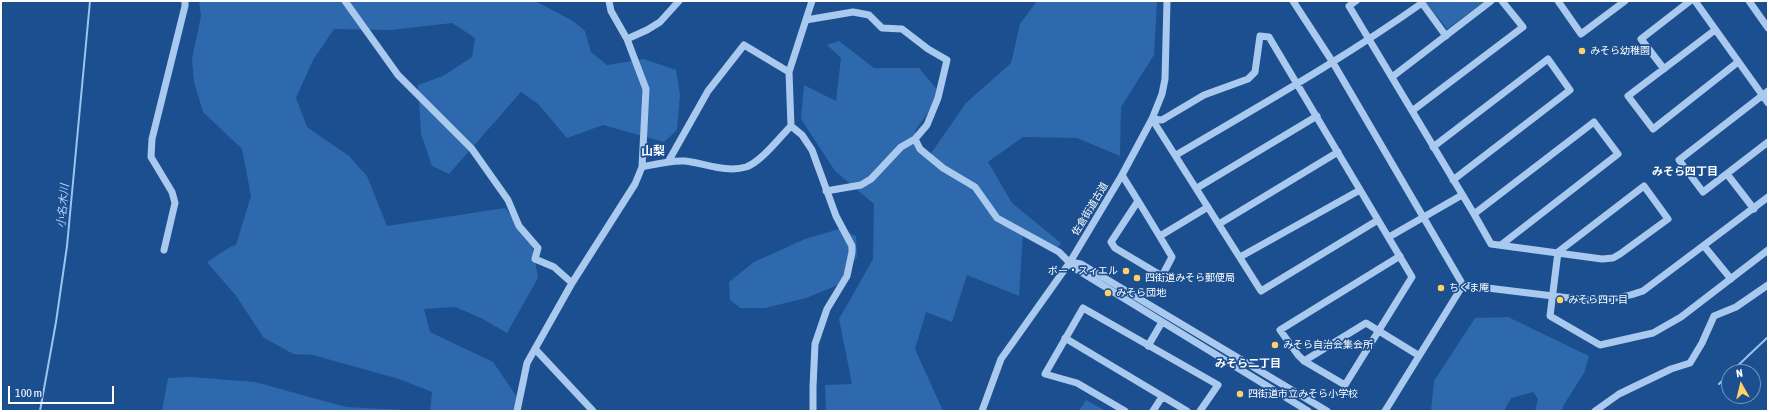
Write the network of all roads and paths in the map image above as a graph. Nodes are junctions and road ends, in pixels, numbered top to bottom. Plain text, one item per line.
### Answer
1 (185, 1) edge
2 (345, 1) edge
3 (609, 1) edge
4 (680, 1) edge
5 (812, 1) edge
6 (1167, 1) edge
7 (1293, 1) edge
8 (1356, 1) edge
9 (1492, 1) edge
10 (1502, 1) edge
11 (1558, 1) edge
12 (1625, 1) edge
13 (1690, 1) edge
14 (1695, 1) edge
15 (1749, 1) edge
16 (806, 20) junction
17 (1768, 28) edge
18 (1715, 30) junction
19 (1446, 36) junction
20 (627, 39) junction
21 (1370, 40) junction
22 (1332, 61) junction
23 (1738, 62) junction
24 (1664, 69) junction
25 (790, 72) junction
26 (1392, 77) junction
27 (1297, 83) junction
28 (1765, 93) edge
29 (1768, 103) edge
30 (1412, 111) junction
31 (1316, 116) junction
32 (1152, 119) junction
33 (791, 126) junction
34 (915, 139) junction
35 (1768, 142) edge
36 (1433, 147) junction
37 (1338, 152) junction
38 (1176, 156) junction
39 (668, 162) junction
40 (642, 167) junction
41 (1727, 174) junction
42 (1122, 175) junction
43 (1453, 180) junction
44 (1197, 188) junction
45 (1360, 190) junction
46 (826, 191) junction
47 (1462, 195) junction
48 (1768, 197) edge
49 (1138, 201) junction
50 (1208, 207) junction
51 (1754, 208) junction
52 (1474, 214) junction
53 (1424, 216) junction
54 (1378, 220) junction
55 (1219, 224) junction
56 (1160, 236) junction
57 (1389, 237) junction
58 (1501, 245) junction
59 (1704, 246) junction
60 (164, 250) dead end
61 (1768, 250) edge
62 (1558, 252) junction
63 (1400, 256) junction
64 (1240, 257) junction
65 (1070, 262) junction
66 (1731, 279) junction
67 (572, 283) junction
68 (1463, 285) junction
69 (1768, 285) edge
70 (1552, 295) junction
71 (1162, 322) junction
72 (1379, 331) junction
73 (1065, 338) junction
74 (1148, 346) junction
75 (536, 350) junction
76 (1418, 355) junction
77 (1304, 361) junction
78 (1162, 396) junction
79 (517, 411) edge
80 (593, 411) edge
81 (813, 411) edge
82 (982, 411) edge
83 (1125, 411) edge
84 (1153, 411) edge
85 (1187, 411) edge
86 (1200, 411) edge
87 (1308, 411) edge
88 (1327, 411) edge
89 (1385, 411) edge
90 (1595, 411) edge

1 - 60 street
2 - 67 street
3 - 20 street
4 - 20 street
5 - 16 street
6 - 32 street, 佐倉街道古道
7 - 22 street
8 - 21 street
9 - 19 street
10 - 30 street
11 - 12 street
13 - 24 street
14 - 18 street
15 - 17 street
16 - 25 street
16 - 34 street
18 - 23 street
18 - 24 street
19 - 21 street
19 - 26 street
20 - 40 street
21 - 22 street
21 - 26 street
22 - 27 street
22 - 53 street
23 - 24 street
23 - 28 street
25 - 33 street
25 - 39 street
26 - 30 street
27 - 31 street
27 - 32 street
27 - 38 street
28 - 29 street
28 - 41 street
30 - 36 street
31 - 37 street
31 - 44 street
32 - 38 street
32 - 42 street, 佐倉街道古道
33 - 39 street
33 - 46 street
34 - 46 street
34 - 65 street
35 - 41 street
36 - 43 street
36 - 43 street
37 - 45 street
37 - 55 street
38 - 44 street
39 - 40 street
40 - 67 street
41 - 51 street
42 - 49 street
42 - 65 street, 佐倉街道古道
43 - 47 street
44 - 50 street
45 - 54 street
45 - 64 street
46 - 81 street
47 - 52 street
47 - 53 street
48 - 51 street
49 - 56 street
49 - 56 street
50 - 55 street
50 - 56 street
51 - 59 street
52 - 58 street
52 - 58 street
53 - 57 street
53 - 68 street
54 - 57 street
54 - 64 street
55 - 64 street
57 - 63 street
58 - 62 street
59 - 66 street
59 - 70 street
61 - 66 street
62 - 62 street
62 - 70 street
63 - 72 street
63 - 77 street
65 - 71 street
65 - 82 street, 佐倉街道古道
65 - 88 street
66 - 70 street
67 - 75 street
68 - 70 street
68 - 76 street
69 - 90 street
71 - 74 street
71 - 87 street
72 - 76 street
72 - 77 street
72 - 77 street
73 - 74 street
73 - 78 street
73 - 83 street
74 - 86 street
75 - 79 street
75 - 80 street
76 - 89 street
78 - 84 street
78 - 85 street

